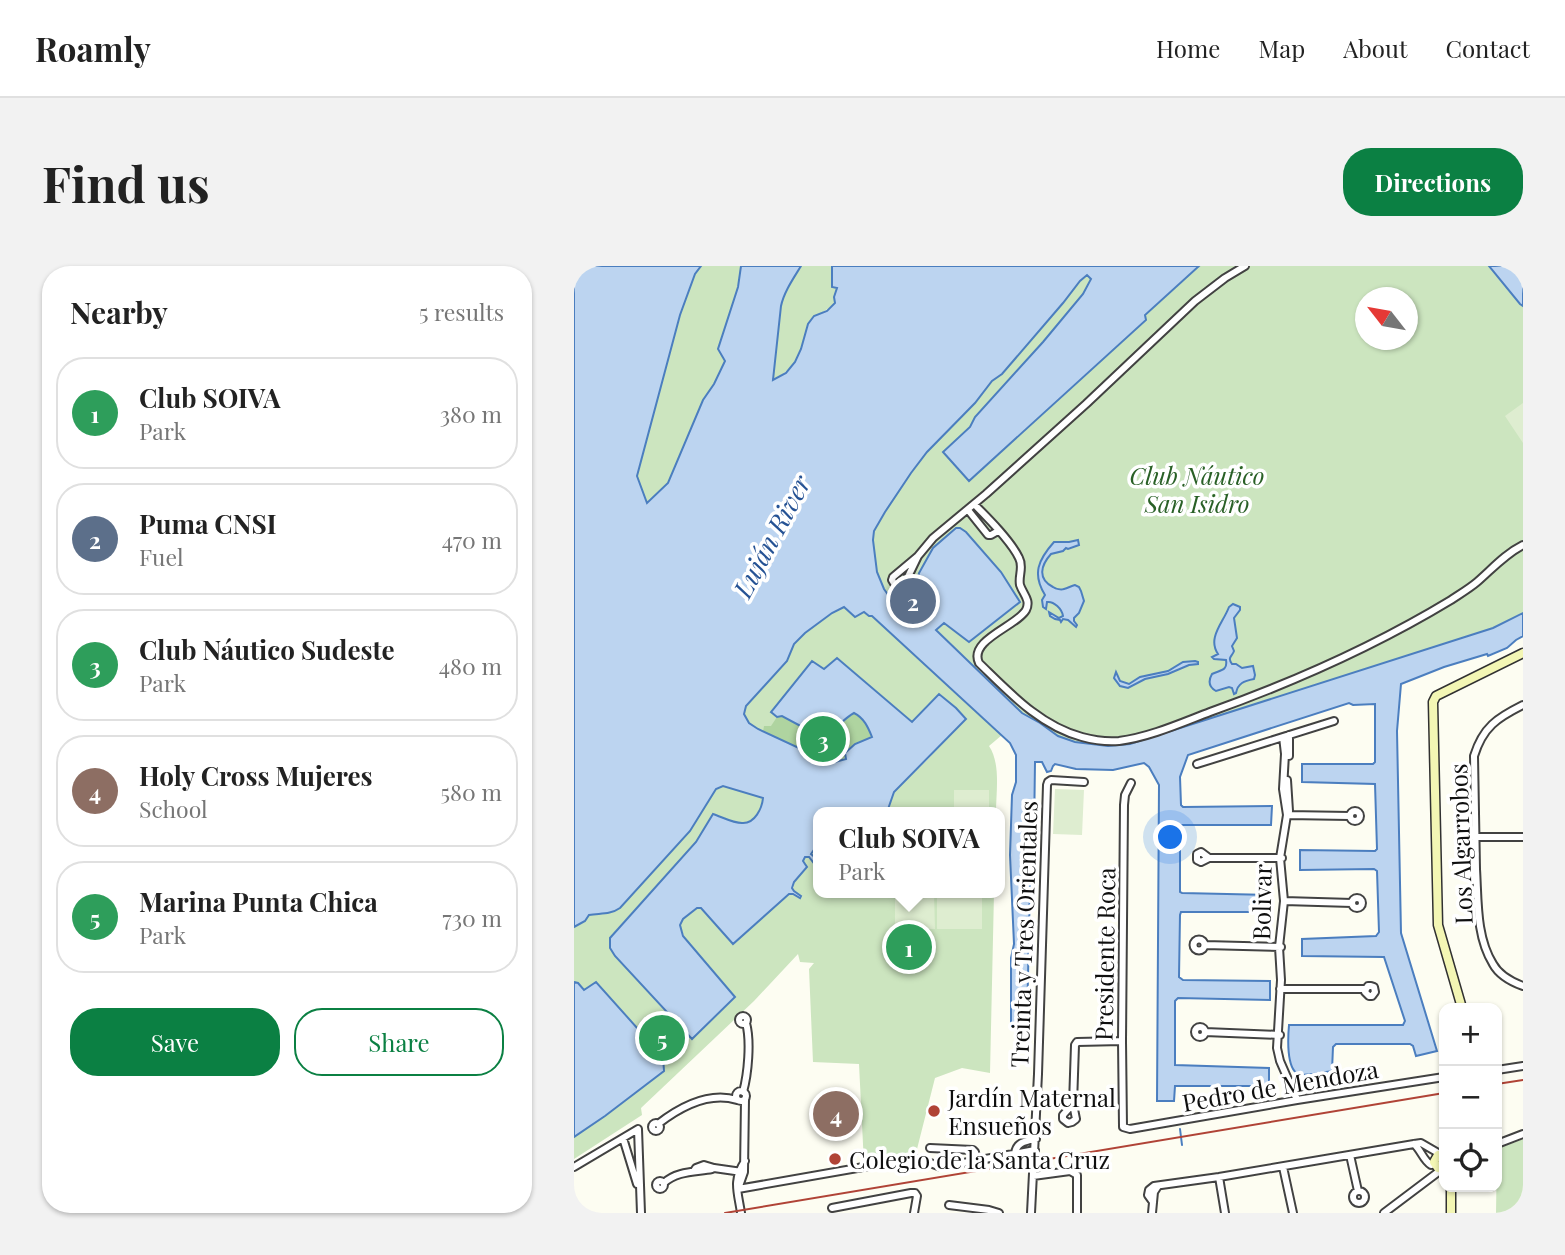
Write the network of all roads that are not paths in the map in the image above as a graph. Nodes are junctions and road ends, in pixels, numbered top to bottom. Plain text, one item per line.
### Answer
1 (1245, 266) edge
2 (974, 504) junction
3 (968, 510) junction
4 (998, 531) junction
5 (1523, 545) edge
6 (918, 556) junction
7 (1523, 653) edge
8 (1523, 705) edge
9 (1334, 721) dead end
10 (1286, 736) junction
11 (1197, 764) dead end
12 (1084, 782) dead end
13 (1131, 783) dead end
14 (1288, 815) junction
15 (1350, 816) dead end
16 (1523, 836) edge
17 (1475, 837) junction
18 (1206, 857) dead end
19 (1282, 858) junction
20 (1286, 901) junction
21 (1352, 903) dead end
22 (1205, 945) dead end
23 (1280, 947) junction
24 (1523, 986) edge
25 (1282, 989) junction
26 (1366, 989) dead end
27 (1461, 1003) edge
28 (746, 1023) dead end
29 (1205, 1032) dead end
30 (1280, 1035) junction
31 (1122, 1041) junction
32 (1523, 1066) edge
33 (1502, 1069) edge
34 (1439, 1078) edge
35 (741, 1098) junction
36 (1297, 1100) junction
37 (1073, 1104) dead end
38 (658, 1124) dead end
39 (1123, 1127) joint
40 (1523, 1134) edge
41 (623, 1138) junction
42 (1035, 1139) junction
43 (1502, 1142) edge
44 (1414, 1144) junction
45 (930, 1148) dead end
46 (1035, 1150) junction
47 (1439, 1152) edge
48 (1015, 1154) junction
49 (1350, 1155) junction
50 (977, 1161) junction
51 (574, 1167) edge
52 (1283, 1167) junction
53 (1439, 1167) edge
54 (740, 1175) junction
55 (1033, 1176) junction
56 (1219, 1177) junction
57 (664, 1183) dead end
58 (738, 1189) junction
59 (1358, 1191) dead end
60 (1451, 1192) edge
61 (640, 1193) junction
62 (950, 1205) dead end
63 (832, 1208) dead end
64 (1031, 1210) edge
65 (978, 1211) edge
66 (641, 1213) edge
67 (741, 1213) edge
68 (914, 1213) edge
69 (999, 1213) edge
70 (1023, 1213) edge
71 (1077, 1213) edge
72 (1152, 1213) edge
73 (1226, 1213) edge
74 (1293, 1213) edge
75 (1384, 1213) edge
76 (1451, 1213) edge

1 - 2 street
2 - 3 street
2 - 4 street
3 - 4 street
3 - 6 street
4 - 5 street
6 - 6 street
7 - 27 street
8 - 17 street, Los Algarrobos
9 - 10 street
10 - 11 street
10 - 14 street, Bolivar
12 - 42 street, Treinta y Tres Orientales
13 - 31 street, Presidente Roca
14 - 15 street
14 - 19 street, Bolivar
16 - 17 street
17 - 24 street, Los Algarrobos
18 - 19 street
19 - 20 street, Bolivar
20 - 21 street
20 - 23 street, Bolivar
22 - 23 street
23 - 25 street, Bolivar
25 - 26 street
25 - 30 street, Bolivar
28 - 35 street
29 - 30 street
30 - 36 street, Bolivar
31 - 37 street
31 - 39 street, Presidente Roca
32 - 33 street
34 - 36 street, Pedro de Mendoza
35 - 38 street
35 - 54 street
36 - 39 street, Pedro de Mendoza
40 - 43 street
41 - 51 street
41 - 61 street
41 - 61 street
42 - 46 street, Treinta y Tres Orientales
42 - 48 street
44 - 47 street
44 - 49 street
44 - 53 street
45 - 50 street
46 - 48 street
46 - 55 street, Treinta y Tres Orientales
48 - 50 street
49 - 52 street
49 - 59 street
50 - 58 street
52 - 56 street
52 - 74 street
53 - 75 street
54 - 57 street
54 - 58 street
55 - 64 street, Treinta y Tres Orientales
55 - 71 street
56 - 72 street
56 - 73 street
58 - 67 street
60 - 76 street
61 - 66 street
62 - 65 street
63 - 68 street
64 - 70 street
65 - 69 street

